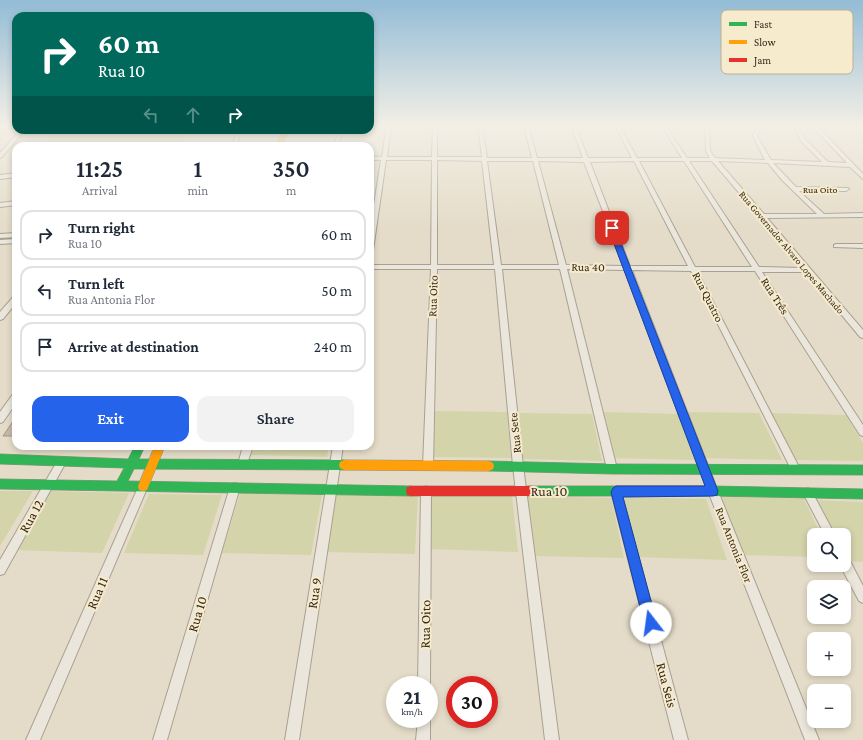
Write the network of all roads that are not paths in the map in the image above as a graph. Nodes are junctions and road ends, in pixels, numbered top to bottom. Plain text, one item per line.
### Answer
1 (434, 159) edge
2 (484, 159) edge
3 (714, 159) edge
4 (384, 160) edge
5 (511, 160) edge
6 (535, 160) junction
7 (587, 160) junction
8 (636, 160) junction
9 (686, 160) junction
10 (699, 160) edge
11 (724, 160) edge
12 (823, 160) edge
13 (846, 160) edge
14 (769, 162) junction
15 (827, 164) junction
16 (851, 165) junction
17 (12, 176) edge
18 (0, 177) edge
19 (863, 178) edge
20 (794, 189) junction
21 (846, 189) dead end
22 (12, 204) edge
23 (0, 205) edge
24 (822, 215) junction
25 (863, 215) edge
26 (760, 216) junction
27 (374, 224) edge
28 (12, 236) edge
29 (0, 241) edge
30 (12, 241) edge
31 (836, 246) dead end
32 (863, 246) edge
33 (374, 267) edge
34 (434, 267) junction
35 (498, 267) junction
36 (563, 267) junction
37 (627, 268) junction
38 (693, 269) junction
39 (758, 269) junction
40 (807, 270) junction
41 (12, 303) edge
42 (0, 317) edge
43 (863, 334) edge
44 (12, 402) edge
45 (0, 419) edge
46 (863, 432) edge
47 (138, 450) edge
48 (158, 450) edge
49 (247, 450) edge
50 (337, 450) edge
51 (0, 459) edge
52 (62, 461) junction
53 (152, 463) junction
54 (131, 464) junction
55 (243, 464) junction
56 (335, 465) junction
57 (428, 466) junction
58 (518, 466) junction
59 (612, 469) junction
60 (705, 469) junction
61 (796, 470) junction
62 (863, 470) edge
63 (0, 484) edge
64 (48, 484) junction
65 (143, 486) junction
66 (120, 487) junction
67 (235, 487) junction
68 (330, 490) junction
69 (426, 491) junction
70 (521, 491) junction
71 (713, 491) junction
72 (616, 492) junction
73 (808, 493) junction
74 (863, 494) edge
75 (826, 528) edge
76 (0, 570) edge
77 (850, 572) edge
78 (863, 597) edge
79 (424, 676) edge
80 (424, 728) edge
81 (33, 740) edge
82 (160, 740) edge
83 (292, 740) edge
84 (423, 740) edge
85 (552, 740) edge
86 (681, 740) edge
87 (812, 740) edge

1 - 34 street, Rua Oito
2 - 35 street, Rua Sete
3 - 26 street, Rua Governador Alvaro Lopes Machado
4 - 27 street
5 - 6 street
6 - 7 street
6 - 36 street
7 - 8 street
7 - 37 street, Rua Antonia Flor
8 - 9 street
8 - 38 street, Rua Quatro
9 - 10 street
9 - 39 street, Rua Três
11 - 14 street
12 - 15 street
13 - 16 street
14 - 15 street
14 - 20 street
15 - 16 street
16 - 19 street
17 - 18 street
20 - 21 street, Rua Oito
20 - 24 street
22 - 23 street
24 - 25 street
24 - 26 street
26 - 40 street, Rua Governador Alvaro Lopes Machado
28 - 29 street
29 - 30 street
31 - 32 street
33 - 34 street, Rua 40
34 - 35 street, Rua 40
34 - 57 street, Rua Oito
35 - 36 street, Rua 40
35 - 58 street, Rua Sete
36 - 37 street, Rua 40
36 - 59 street
37 - 38 street, Rua 40
37 - 60 street, Rua Antonia Flor
38 - 39 street, Rua 40
38 - 61 street, Rua Quatro
39 - 40 street, Rua 40
39 - 46 street, Rua Três
40 - 43 street, Rua Governador Alvaro Lopes Machado
41 - 42 street
44 - 45 street
47 - 54 street
48 - 53 street, Rua 11
49 - 55 street
50 - 56 street, Rua 9
51 - 52 street, Rua 10
52 - 54 street, Rua 10
52 - 64 street, Rua 12
53 - 54 street, Rua 10
53 - 55 street, Rua 10
53 - 65 street, Rua 11
54 - 66 street
55 - 56 street, Rua 10
56 - 57 street, Rua 10
56 - 68 street, Rua 9
57 - 58 street, Rua 10
58 - 59 street, Rua 10
58 - 70 street, Rua Sete
59 - 60 street, Rua 10
60 - 61 street, Rua 10
60 - 71 street, Rua Antonia Flor
61 - 62 street, Rua 10
63 - 64 street, Rua 10
64 - 66 street, Rua 10
64 - 76 street, Rua 12
65 - 66 street, Rua 10
65 - 67 street, Rua 10
65 - 81 street, Rua 11
67 - 68 street, Rua 10
67 - 82 street, Rua 10
68 - 69 street, Rua 10
68 - 83 street, Rua 9
69 - 70 street, Rua 10
69 - 79 street, Rua Oito
70 - 72 street, Rua 10
70 - 85 street, Rua Sete
71 - 72 street, Rua 10
71 - 73 street, Rua 10
71 - 87 street, Rua Antonia Flor
72 - 86 street, Rua Seis
73 - 74 street, Rua 10
73 - 75 street
77 - 78 street
80 - 84 street

